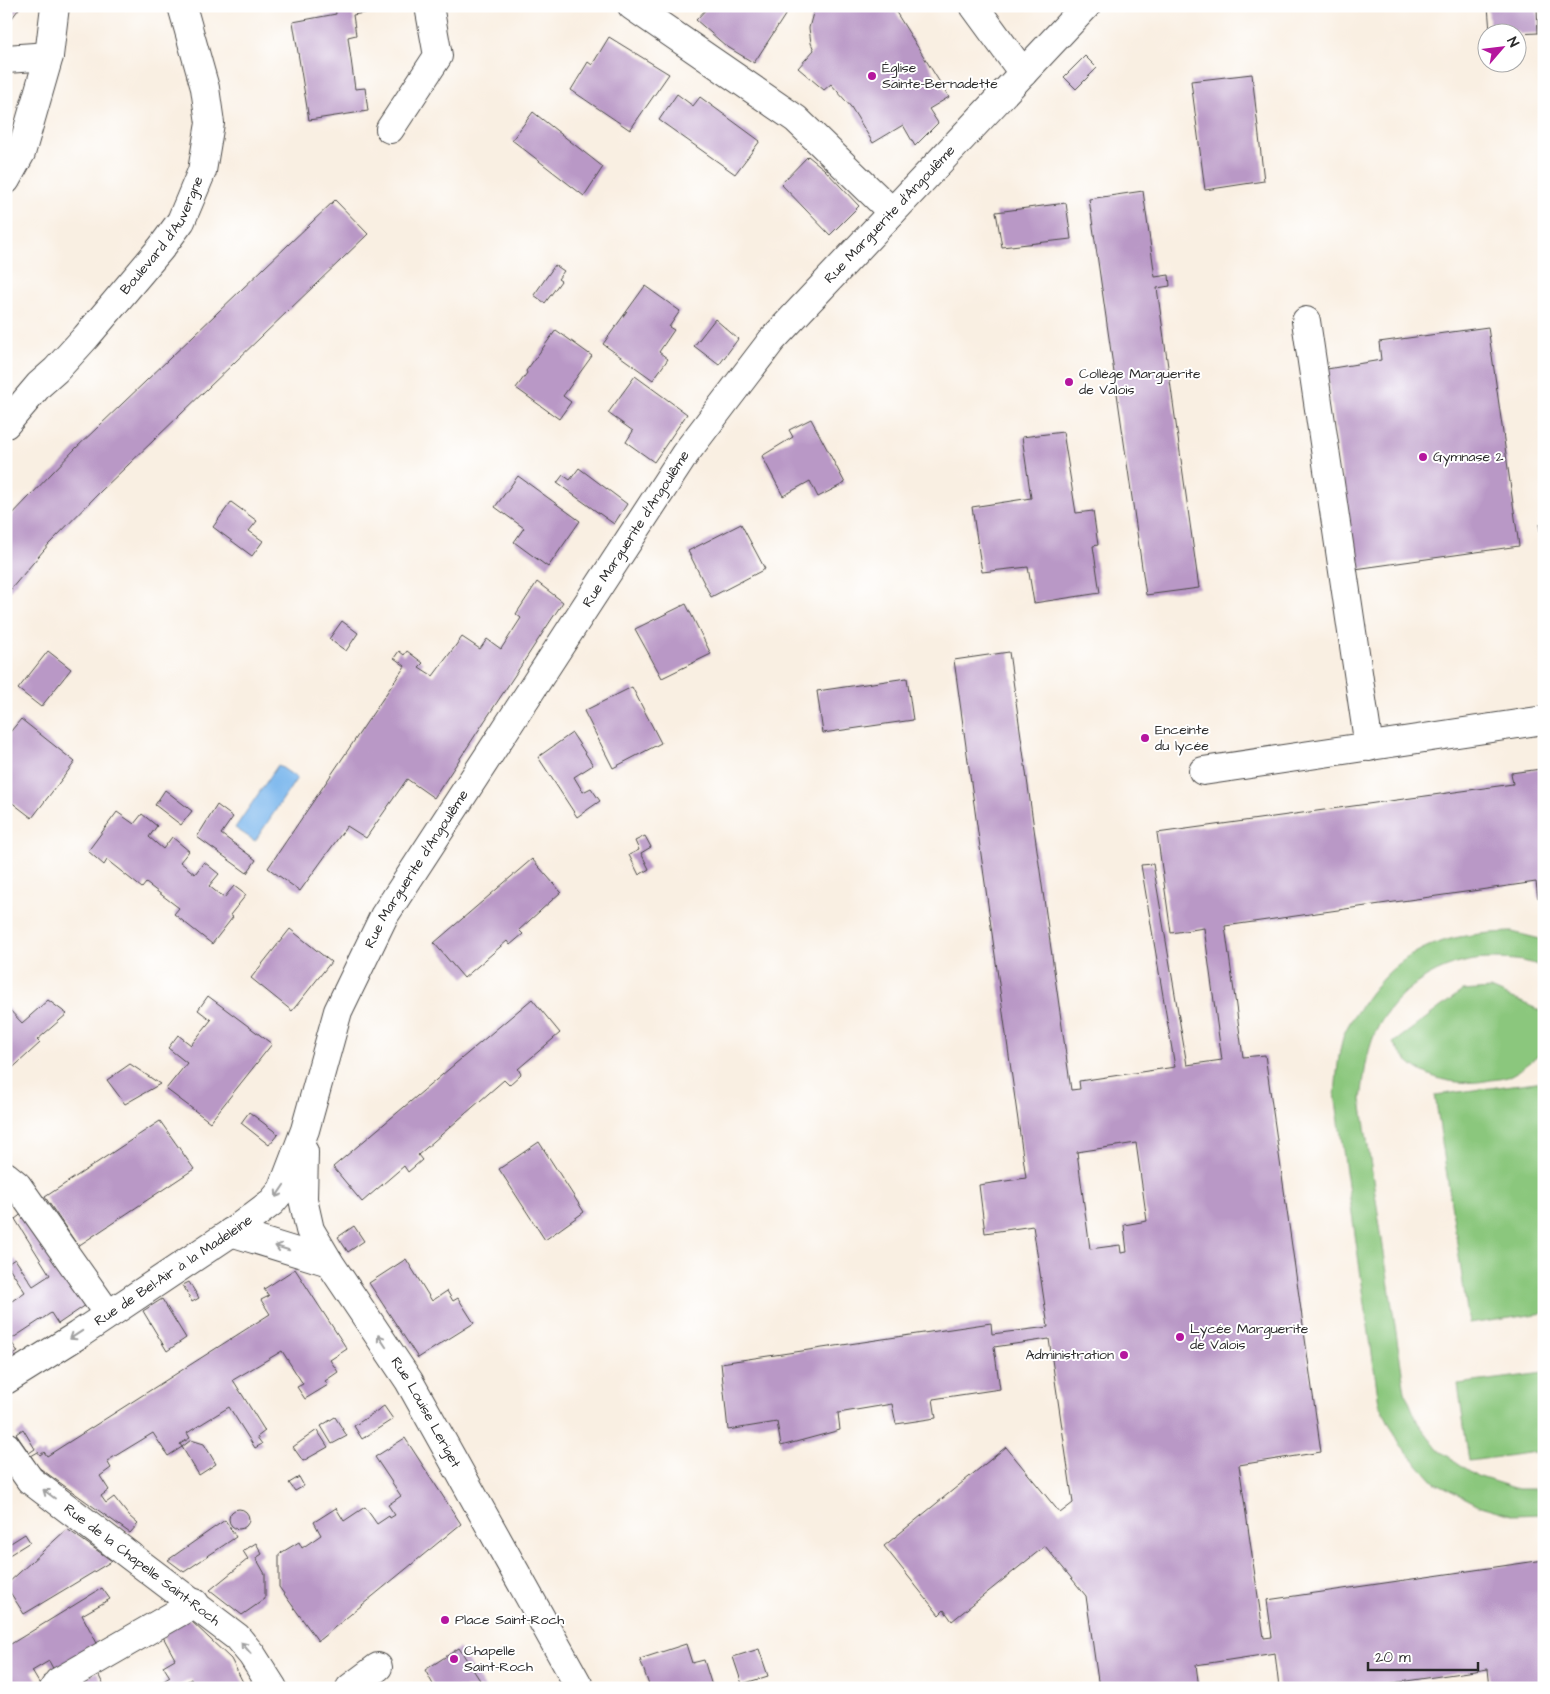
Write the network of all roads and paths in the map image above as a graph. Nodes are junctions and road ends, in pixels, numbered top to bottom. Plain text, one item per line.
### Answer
1 (55, 6) edge
2 (182, 6) edge
3 (429, 6) edge
4 (632, 6) edge
5 (974, 6) edge
6 (1086, 6) edge
7 (49, 56) junction
8 (6, 59) edge
9 (1023, 73) junction
10 (390, 129) dead end
11 (6, 180) edge
12 (892, 212) junction
13 (1306, 321) dead end
14 (6, 424) edge
15 (1544, 720) edge
16 (1369, 746) junction
17 (1203, 771) dead end
18 (305, 1130) junction
19 (6, 1176) edge
20 (231, 1232) junction
21 (329, 1262) junction
22 (108, 1314) junction
23 (6, 1380) edge
24 (6, 1446) edge
25 (195, 1604) junction
26 (54, 1688) edge
27 (273, 1688) edge
28 (580, 1688) edge

1 - 7 street
2 - 14 street, Boulevard d'Auvergne
3 - 10 street
4 - 12 street
5 - 9 street
6 - 9 street, Rue Marguerite d'Angoulême
7 - 8 street
7 - 11 street
9 - 12 street, Rue Marguerite d'Angoulême
12 - 18 street, Rue Marguerite d'Angoulême
13 - 16 street
15 - 16 street
16 - 17 street
18 -> 20 street, Rue de Bel-Air à la Madeleine
18 - 21 street, Rue Louise Leriget
19 - 22 street
21 -> 20 street
20 - 22 street, Rue de Bel-Air à la Madeleine
28 -> 21 street, Rue Louise Leriget
22 -> 23 street, Rue de Bel-Air à la Madeleine
25 -> 24 street, Rue de la Chapelle Saint-Roch
25 - 26 street
27 -> 25 street, Rue de la Chapelle Saint-Roch

